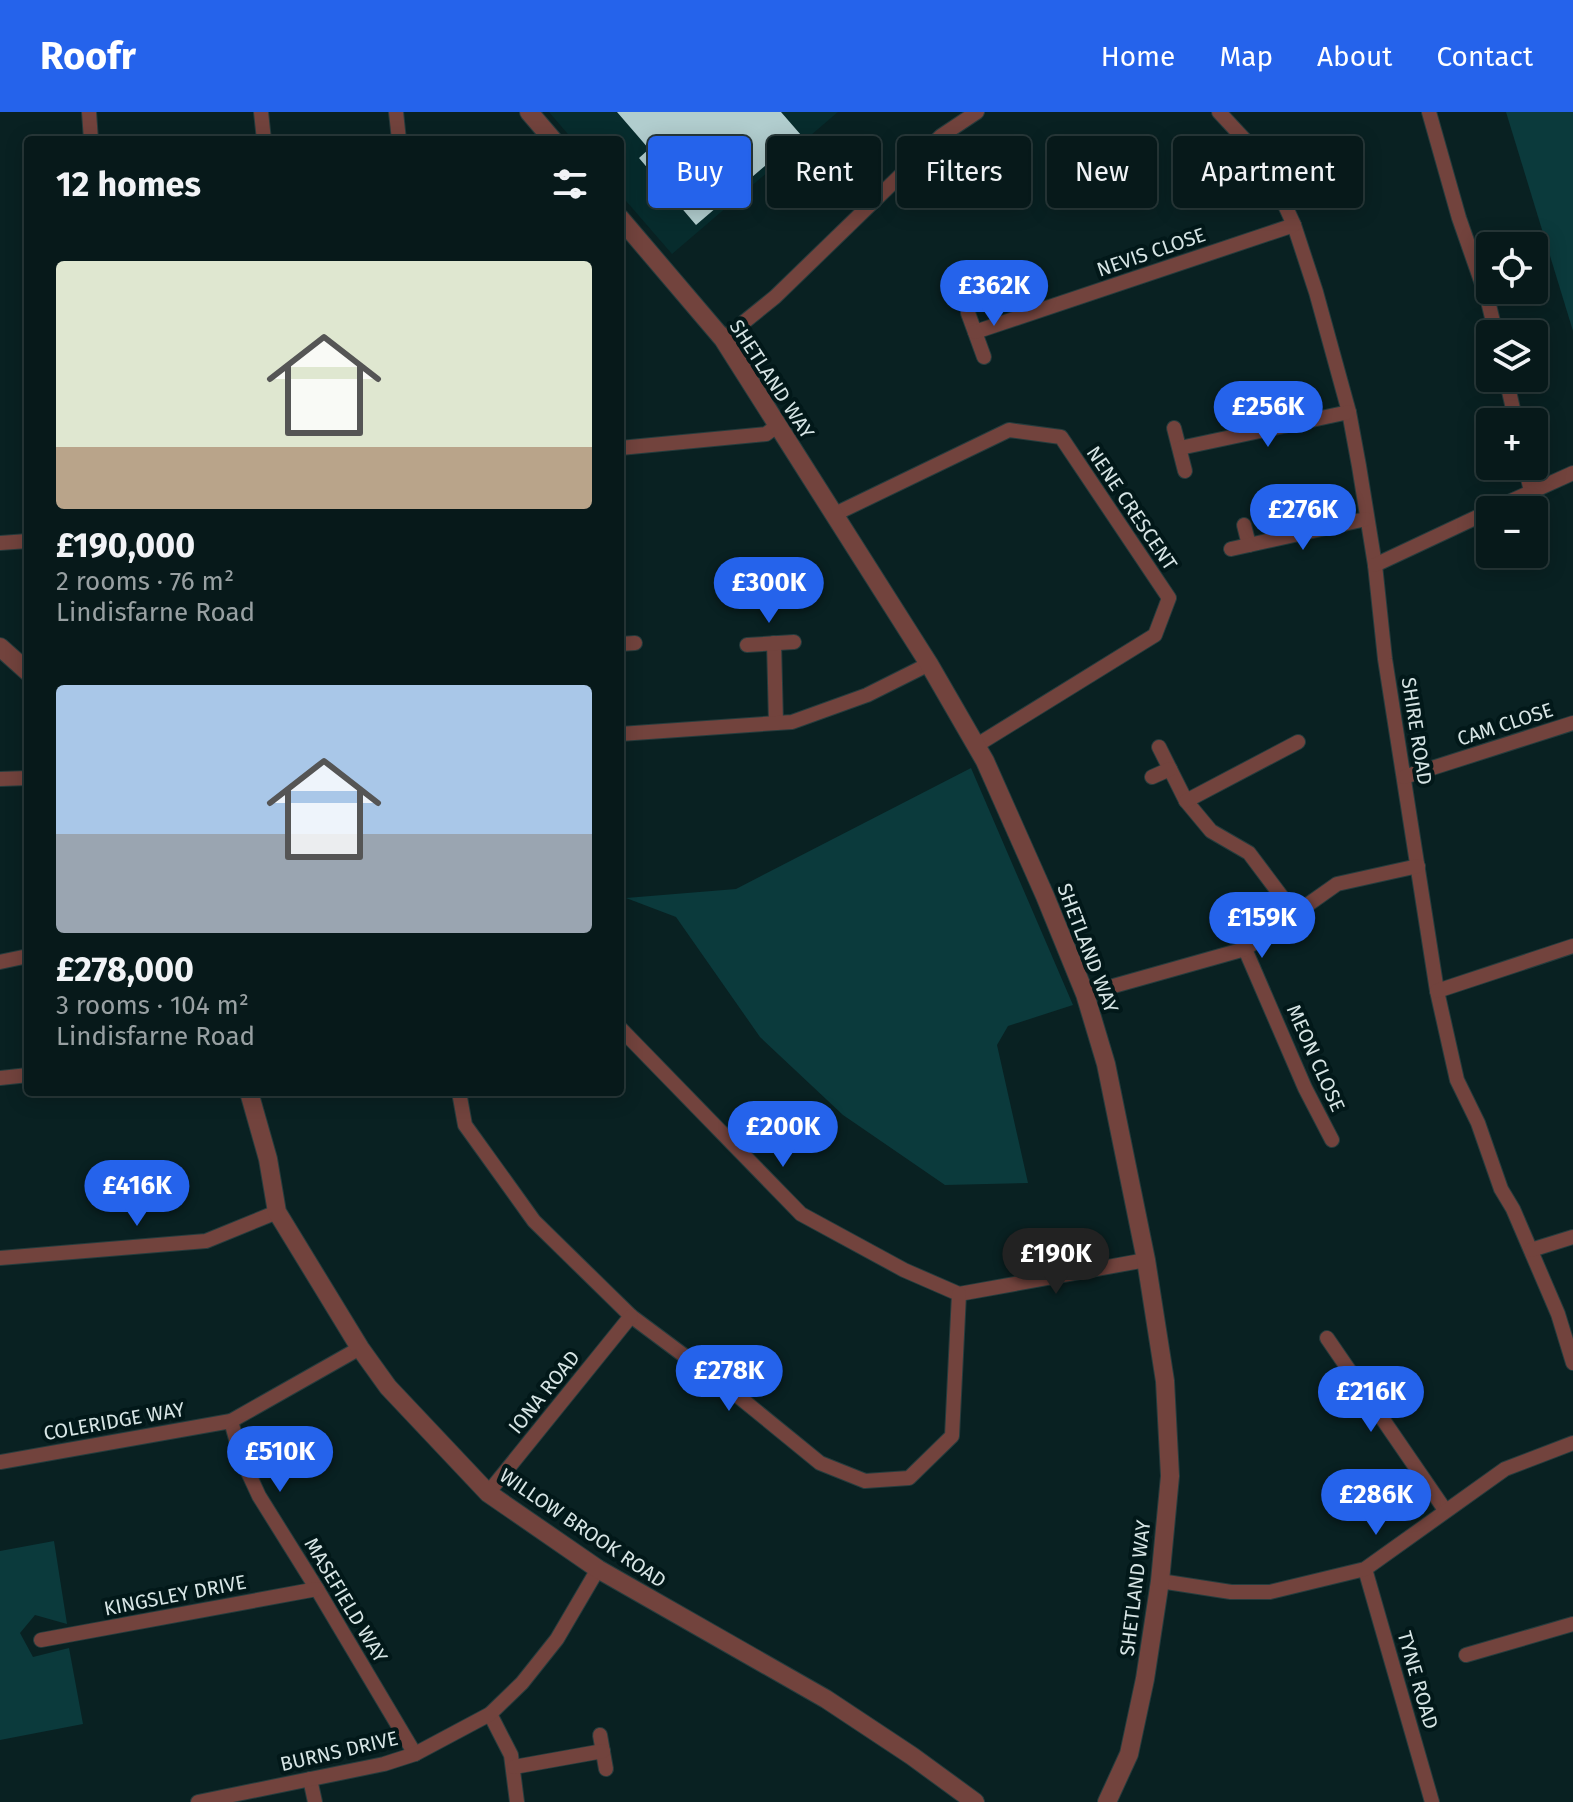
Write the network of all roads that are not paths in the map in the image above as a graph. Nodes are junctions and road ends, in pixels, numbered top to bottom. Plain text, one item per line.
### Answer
1 (89, 112) edge
2 (261, 112) edge
3 (396, 112) edge
4 (529, 112) edge
5 (977, 112) edge
6 (1219, 112) edge
7 (1429, 112) edge
8 (91, 136) edge
9 (264, 136) edge
10 (399, 136) edge
11 (550, 136) edge
12 (624, 223) edge
13 (1294, 225) junction
14 (968, 313) dead end
15 (1493, 320) edge
16 (975, 332) junction
17 (723, 339) junction
18 (984, 357) dead end
19 (1349, 412) junction
20 (777, 426) junction
21 (1174, 428) dead end
22 (624, 448) edge
23 (1180, 448) junction
24 (1185, 471) dead end
25 (1573, 473) edge
26 (1528, 480) edge
27 (1531, 491) junction
28 (1520, 496) edge
29 (835, 514) junction
30 (1476, 517) edge
31 (1366, 519) junction
32 (1244, 525) dead end
33 (24, 541) edge
34 (0, 543) edge
35 (1249, 545) junction
36 (1231, 549) dead end
37 (1375, 565) junction
38 (794, 642) dead end
39 (774, 643) junction
40 (747, 645) dead end
41 (0, 647) edge
42 (929, 664) junction
43 (24, 668) edge
44 (776, 723) junction
45 (1573, 723) edge
46 (624, 734) edge
47 (1298, 742) dead end
48 (977, 745) junction
49 (1159, 747) dead end
50 (1170, 769) junction
51 (1152, 777) dead end
52 (1404, 777) junction
53 (24, 778) edge
54 (0, 779) edge
55 (1186, 801) junction
56 (1418, 866) junction
57 (1294, 913) junction
58 (1573, 946) edge
59 (1245, 949) junction
60 (24, 957) edge
61 (0, 962) edge
62 (1437, 991) junction
63 (1085, 994) junction
64 (624, 1032) edge
65 (24, 1075) edge
66 (0, 1078) edge
67 (250, 1096) edge
68 (460, 1096) edge
69 (1332, 1140) dead end
70 (277, 1212) junction
71 (1573, 1237) edge
72 (1531, 1250) junction
73 (0, 1258) edge
74 (1146, 1260) junction
75 (959, 1294) junction
76 (631, 1316) junction
77 (1327, 1338) dead end
78 (360, 1348) junction
79 (1573, 1363) edge
80 (231, 1421) junction
81 (1573, 1443) edge
82 (0, 1462) edge
83 (488, 1493) junction
84 (1445, 1510) junction
85 (598, 1569) junction
86 (1365, 1569) junction
87 (1160, 1581) junction
88 (317, 1589) junction
89 (1573, 1624) edge
90 (41, 1640) dead end
91 (1466, 1655) dead end
92 (490, 1714) junction
93 (600, 1735) dead end
94 (603, 1751) junction
95 (415, 1754) junction
96 (514, 1767) junction
97 (606, 1769) dead end
98 (310, 1779) junction
99 (198, 1802) edge
100 (315, 1802) edge
101 (517, 1802) edge
102 (975, 1802) edge
103 (1107, 1802) edge
104 (1432, 1802) edge

1 - 8 street
2 - 9 street
3 - 10 street
4 - 11 street
5 - 17 street
6 - 13 street, SHIRE ROAD
7 - 15 street
12 - 17 street, SHETLAND WAY
13 - 16 street, NEVIS CLOSE
13 - 19 street, SHIRE ROAD
14 - 16 street
16 - 18 street
17 - 20 street, SHETLAND WAY
19 - 23 street
19 - 31 street, SHIRE ROAD
20 - 22 street
20 - 29 street, SHETLAND WAY
21 - 23 street
23 - 24 street
25 - 27 street
26 - 27 street
27 - 28 street
29 - 42 street, SHETLAND WAY
29 - 48 street, NENE CRESCENT
30 - 37 street
31 - 35 street
31 - 37 street, SHIRE ROAD
32 - 35 street
33 - 34 street
35 - 36 street
37 - 52 street, SHIRE ROAD
38 - 39 street
39 - 40 street
39 - 44 street
41 - 43 street
42 - 44 street
42 - 48 street, SHETLAND WAY
44 - 46 street
45 - 52 street, CAM CLOSE
47 - 55 street
48 - 63 street, SHETLAND WAY
49 - 50 street
50 - 51 street
50 - 55 street
52 - 56 street, SHIRE ROAD
53 - 54 street
55 - 57 street
56 - 57 street
56 - 62 street, SHIRE ROAD
57 - 59 street
58 - 62 street
59 - 63 street
59 - 69 street, MEON CLOSE
60 - 61 street
62 - 72 street, SHIRE ROAD
63 - 74 street, SHETLAND WAY
64 - 75 street
65 - 66 street
67 - 70 street, WILLOW BROOK ROAD
68 - 76 street
70 - 73 street
70 - 78 street, WILLOW BROOK ROAD
71 - 72 street
72 - 79 street, SHIRE ROAD
74 - 75 street
74 - 87 street, SHETLAND WAY
75 - 76 street
76 - 83 street, IONA ROAD
77 - 84 street
78 - 80 street, COLERIDGE WAY
78 - 83 street, WILLOW BROOK ROAD
80 - 82 street, COLERIDGE WAY
80 - 88 street, MASEFIELD WAY
81 - 84 street
83 - 85 street, WILLOW BROOK ROAD
84 - 86 street
85 - 92 street, BURNS DRIVE
85 - 102 street, WILLOW BROOK ROAD
86 - 87 street
86 - 104 street, TYNE ROAD
87 - 103 street, SHETLAND WAY
88 - 90 street, KINGSLEY DRIVE
88 - 95 street, MASEFIELD WAY
89 - 91 street
92 - 95 street, BURNS DRIVE
92 - 96 street
93 - 94 street
94 - 96 street
94 - 97 street
95 - 98 street, BURNS DRIVE
96 - 101 street
98 - 99 street, BURNS DRIVE
98 - 100 street

